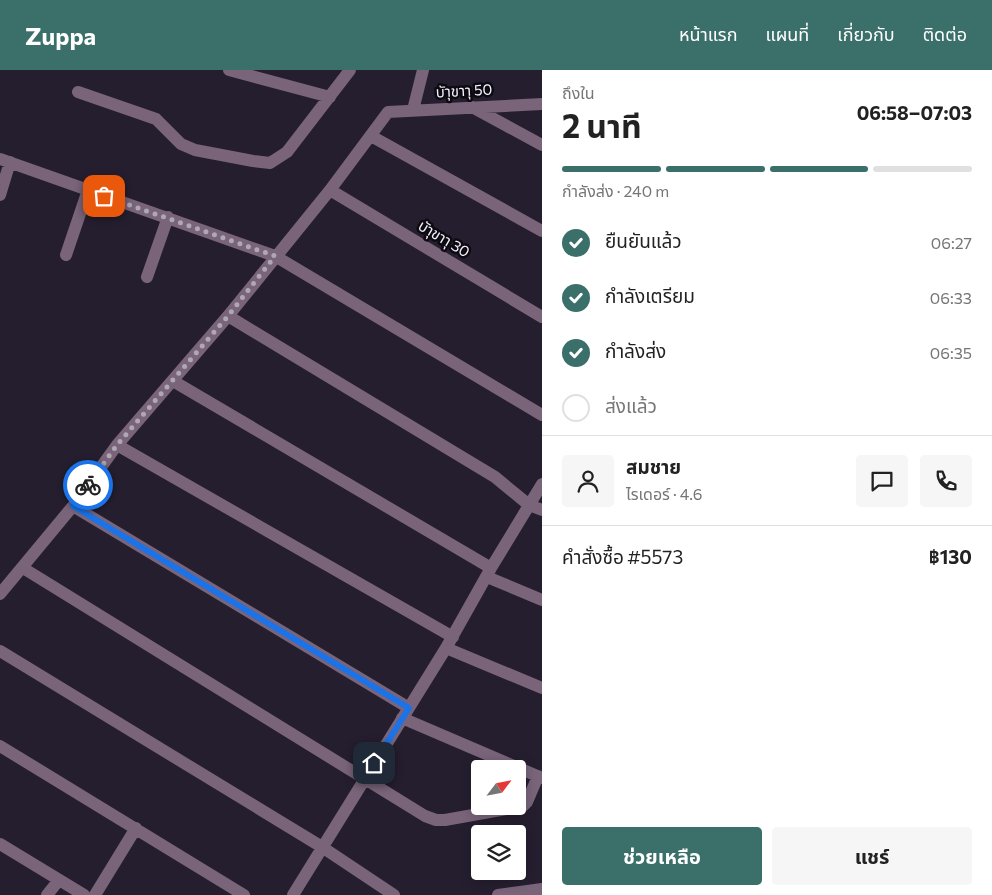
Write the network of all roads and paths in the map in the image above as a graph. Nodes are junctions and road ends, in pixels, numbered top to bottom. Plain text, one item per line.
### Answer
1 (229, 70) edge
2 (350, 70) edge
3 (423, 70) edge
4 (78, 92) dead end
5 (330, 97) junction
6 (542, 104) edge
7 (472, 107) junction
8 (413, 110) junction
9 (371, 136) junction
10 (542, 145) edge
11 (5, 161) edge
12 (88, 190) junction
13 (330, 190) junction
14 (0, 195) edge
15 (168, 217) junction
16 (542, 231) edge
17 (66, 255) dead end
18 (275, 256) junction
19 (147, 277) dead end
20 (228, 316) junction
21 (542, 316) edge
22 (173, 381) junction
23 (542, 415) edge
24 (117, 445) junction
25 (542, 484) edge
26 (529, 505) junction
27 (73, 506) junction
28 (542, 510) edge
29 (23, 568) junction
30 (489, 572) junction
31 (0, 594) edge
32 (542, 600) edge
33 (449, 642) junction
34 (0, 651) edge
35 (542, 688) edge
36 (406, 713) junction
37 (0, 746) edge
38 (540, 777) edge
39 (365, 778) junction
40 (136, 828) junction
41 (0, 844) edge
42 (322, 847) junction
43 (59, 880) junction
44 (542, 889) edge
45 (47, 895) edge
46 (84, 895) edge
47 (95, 895) edge
48 (244, 895) edge
49 (293, 895) edge
50 (394, 895) edge
51 (498, 895) edge

1 - 5 street
2 - 5 street
3 - 8 street
4 - 5 street
6 - 7 street, บัาุขาาุ 50
7 - 8 street, บัาุขาาุ 50
7 - 10 street
8 - 9 street, บัาุขาาุ 50
9 - 13 street
9 - 16 street
11 - 12 street
11 - 14 street
12 - 15 street
12 - 17 street
13 - 18 street
13 - 21 street, บัาุขาาุ 30
15 - 18 street
15 - 19 street
18 - 20 street
18 - 23 street
20 - 22 street
20 - 26 street
22 - 24 street
22 - 30 street
24 - 27 street
24 - 33 street
25 - 26 street
26 - 28 street
26 - 30 street
27 - 29 street
27 - 36 street
29 - 31 street
29 - 39 street
30 - 32 street
30 - 33 street
33 - 35 street
33 - 36 street
34 - 42 street
36 - 38 street
36 - 39 street
37 - 40 street
38 - 39 street
39 - 42 street
40 - 47 street
40 - 48 street
41 - 43 street
42 - 49 street
42 - 50 street
43 - 45 street
43 - 46 street
44 - 51 street

